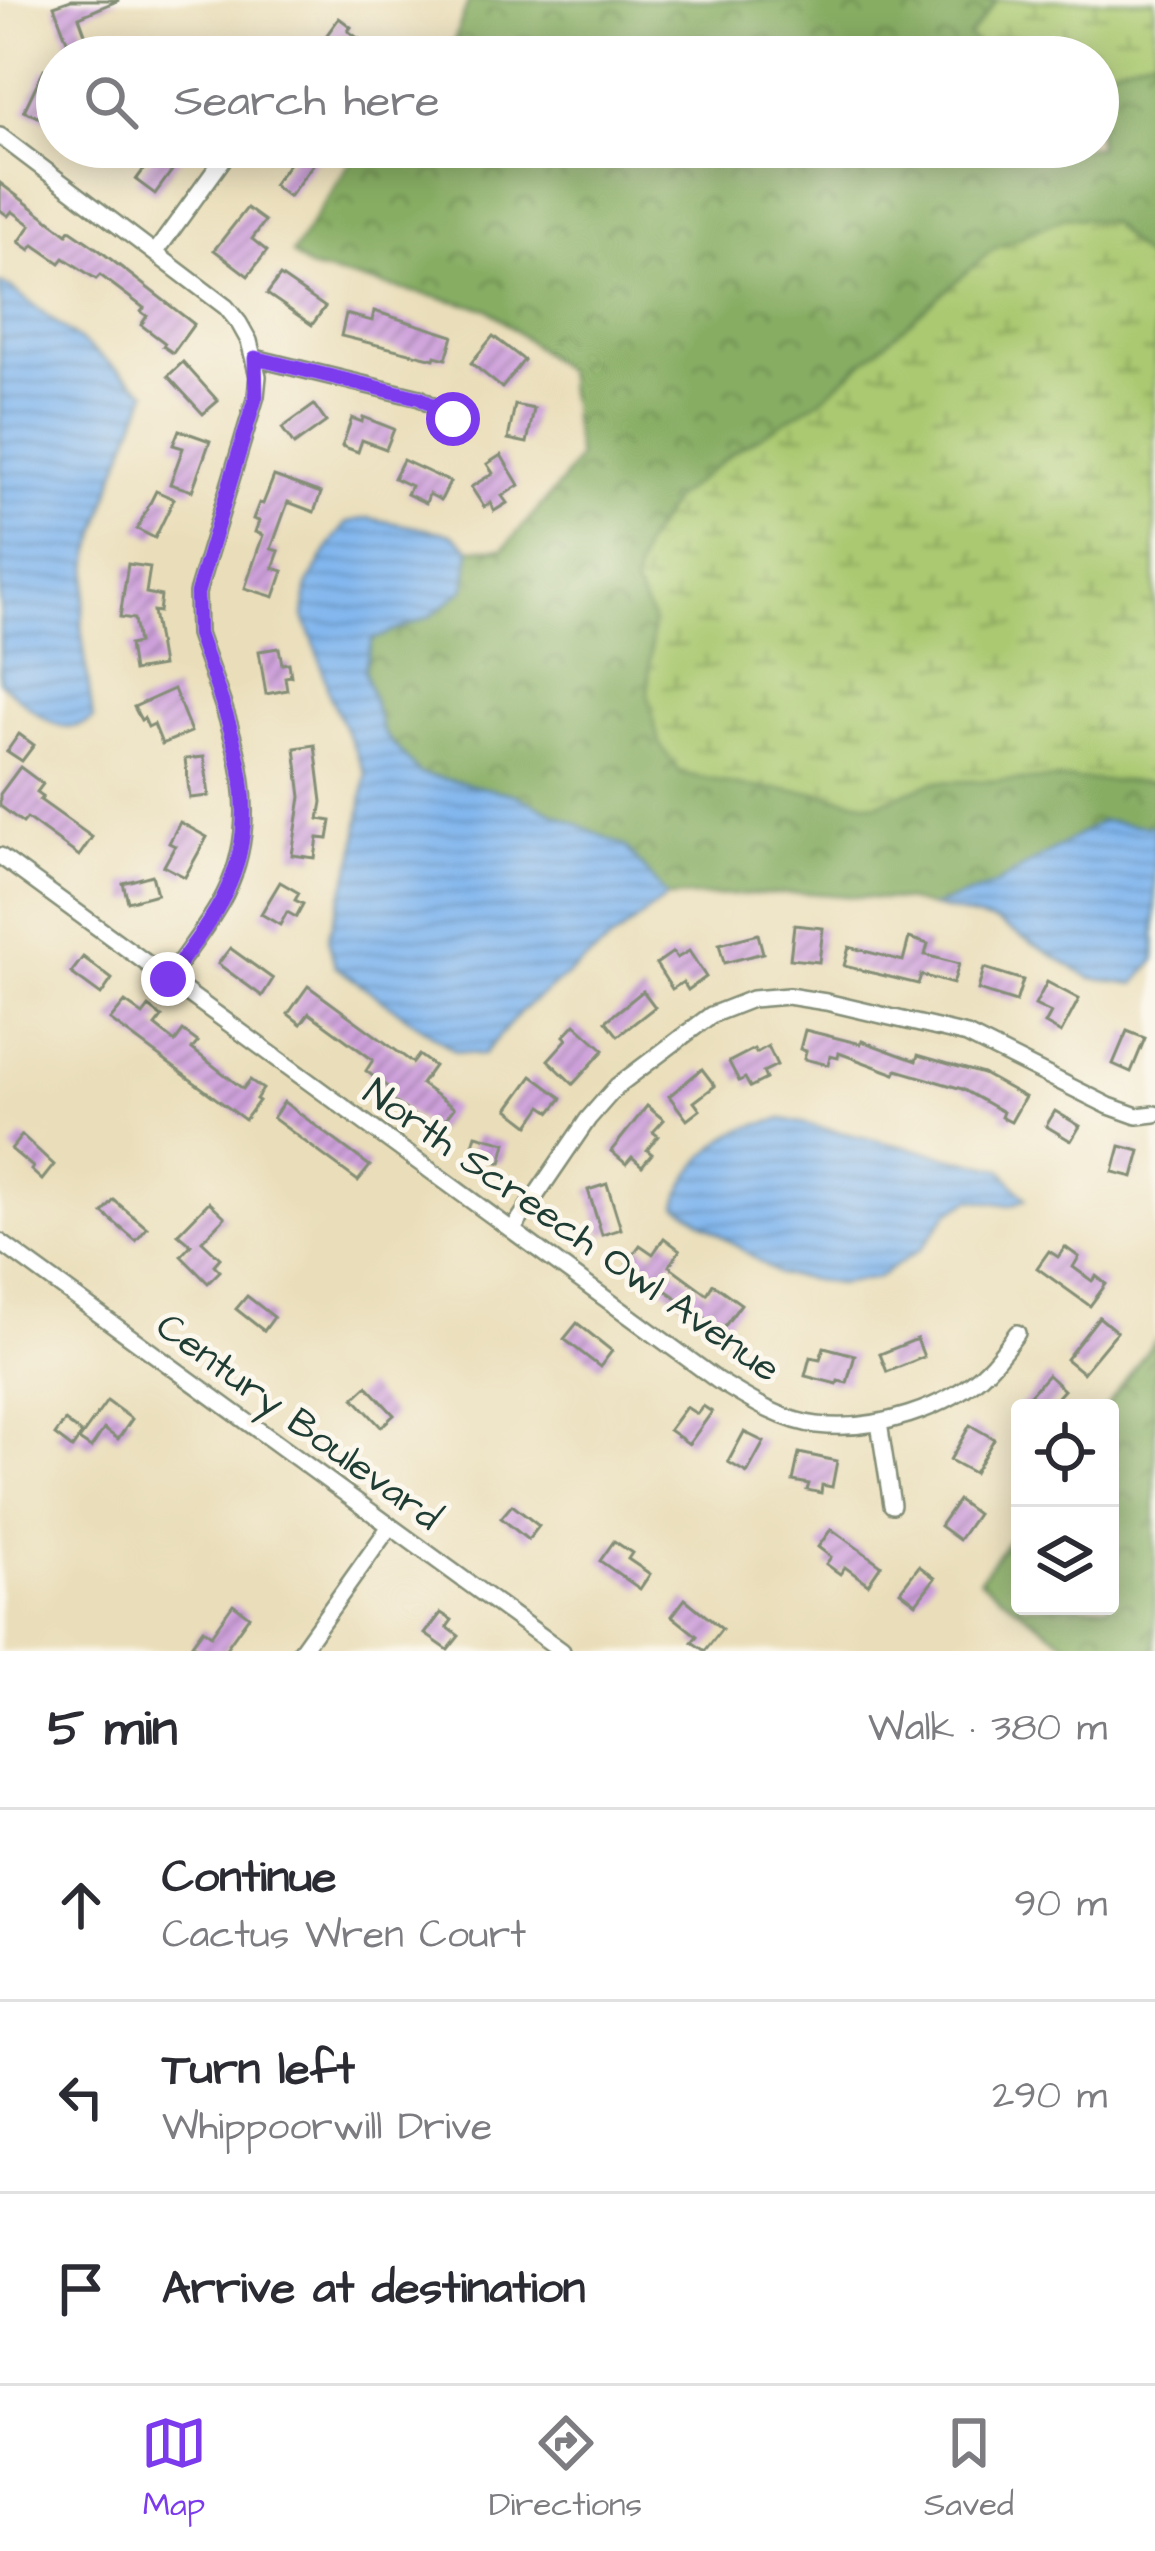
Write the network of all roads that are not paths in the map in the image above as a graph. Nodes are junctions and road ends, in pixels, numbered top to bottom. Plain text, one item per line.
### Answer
1 (0, 136) edge
2 (36, 163) edge
3 (42, 168) edge
4 (217, 168) edge
5 (155, 253) junction
6 (255, 358) junction
7 (453, 419) dead end
8 (0, 856) edge
9 (168, 979) junction
10 (1155, 1114) edge
11 (513, 1229) junction
12 (0, 1242) edge
13 (1017, 1333) dead end
14 (879, 1423) junction
15 (892, 1505) dead end
16 (390, 1526) junction
17 (301, 1651) edge
18 (562, 1651) edge

1 - 2 street
3 - 5 street
4 - 5 street
5 - 6 street
6 - 7 street
6 - 9 street
8 - 9 street, North Screech Owl Avenue
9 - 11 street, North Screech Owl Avenue
10 - 11 street
11 - 14 street, North Screech Owl Avenue
12 - 16 street, Century Boulevard
13 - 14 street, North Screech Owl Avenue
14 - 15 street
16 - 17 street
16 - 18 street, Century Boulevard

